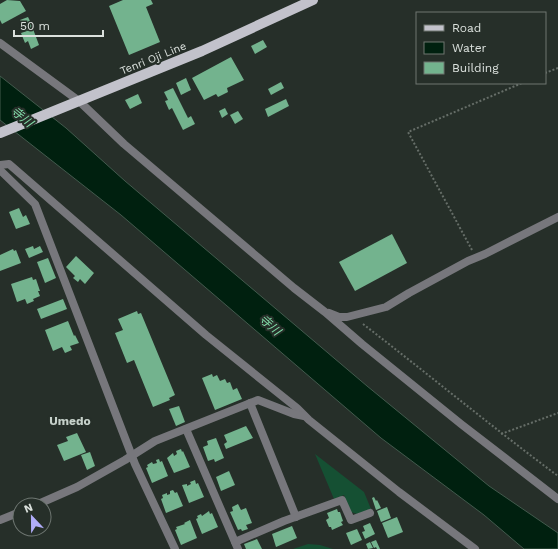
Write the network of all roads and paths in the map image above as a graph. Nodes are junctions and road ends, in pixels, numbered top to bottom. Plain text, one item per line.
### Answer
1 (313, 0) edge
2 (0, 44) edge
3 (558, 68) edge
4 (546, 73) edge
5 (520, 84) edge
6 (79, 101) junction
7 (0, 133) edge
8 (0, 165) edge
9 (0, 170) edge
10 (558, 217) edge
11 (476, 257) junction
12 (325, 312) junction
13 (353, 315) junction
14 (250, 403) junction
15 (558, 413) edge
16 (304, 416) junction
17 (186, 429) junction
18 (502, 434) junction
19 (132, 456) junction
20 (558, 476) edge
21 (52, 498) edge
22 (558, 499) edge
23 (370, 513) dead end
24 (12, 515) edge
25 (296, 517) junction
26 (0, 520) edge
27 (237, 546) edge
28 (176, 549) edge
29 (475, 549) edge

1 - 6 main road, Tenri Oji Line
2 - 6 street
3 - 4 path
5 - 11 path
6 - 7 main road, Tenri Oji Line
6 - 12 street
8 - 16 street
9 - 19 street
10 - 11 street
11 - 13 street
12 - 13 street
12 - 22 street
13 - 18 path
14 - 16 street
14 - 17 street
14 - 25 street
15 - 18 path
16 - 29 street
17 - 19 street
17 - 27 street
18 - 20 path
19 - 21 street
19 - 28 street
23 - 25 street
24 - 26 street
25 - 27 street

